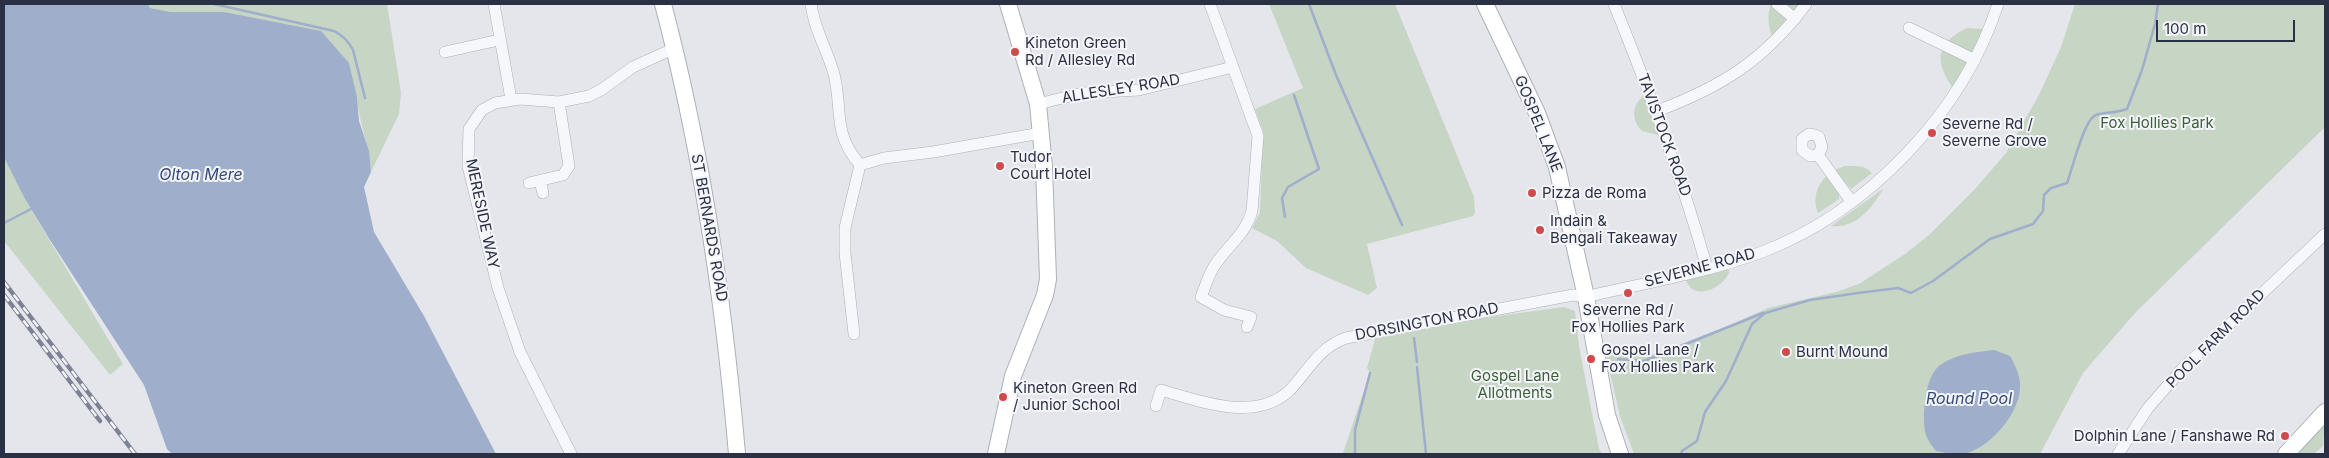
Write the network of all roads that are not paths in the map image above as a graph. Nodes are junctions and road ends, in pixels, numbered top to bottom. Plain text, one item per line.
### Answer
1 (494, 4) edge
2 (663, 4) edge
3 (810, 4) edge
4 (1008, 4) edge
5 (1210, 4) edge
6 (1485, 4) edge
7 (1614, 4) edge
8 (1776, 4) edge
9 (1806, 4) edge
10 (1998, 4) edge
11 (1795, 19) junction
12 (1909, 28) dead end
13 (500, 40) junction
14 (674, 48) junction
15 (445, 52) dead end
16 (1975, 60) junction
17 (1233, 67) junction
18 (511, 99) junction
19 (559, 102) junction
20 (1038, 104) junction
21 (1657, 111) junction
22 (1041, 133) junction
23 (1818, 155) dead end
24 (860, 165) junction
25 (543, 193) dead end
26 (1850, 201) junction
27 (2325, 236) edge
28 (1707, 268) junction
29 (1586, 297) junction
30 (1248, 327) dead end
31 (854, 334) dead end
32 (1156, 406) dead end
33 (2325, 412) edge
34 (571, 454) edge
35 (737, 454) edge
36 (996, 454) edge
37 (1620, 454) edge
38 (2118, 454) edge
39 (2286, 454) edge

1 - 13 street
2 - 14 street, ST BERNARDS ROAD
3 - 24 street
4 - 20 street
5 - 17 street
6 - 29 street, GOSPEL LANE
7 - 21 street, TAVISTOCK ROAD
8 - 11 street
9 - 11 street
10 - 16 street, SEVERNE ROAD
11 - 21 street
12 - 16 street
13 - 15 street
13 - 18 street
14 - 19 street, MERESIDE WAY
14 - 35 street, ST BERNARDS ROAD
16 - 26 street, SEVERNE ROAD
17 - 20 street, ALLESLEY ROAD
17 - 30 street
18 - 19 street, MERESIDE WAY
18 - 34 street, MERESIDE WAY
19 - 25 street
20 - 22 street
21 - 28 street, TAVISTOCK ROAD
22 - 24 street
22 - 36 street
23 - 26 street
24 - 31 street
26 - 28 street, SEVERNE ROAD
27 - 38 street, POOL FARM ROAD
28 - 29 street, SEVERNE ROAD
29 - 32 street, DORSINGTON ROAD
29 - 37 street, GOSPEL LANE
33 - 39 street

